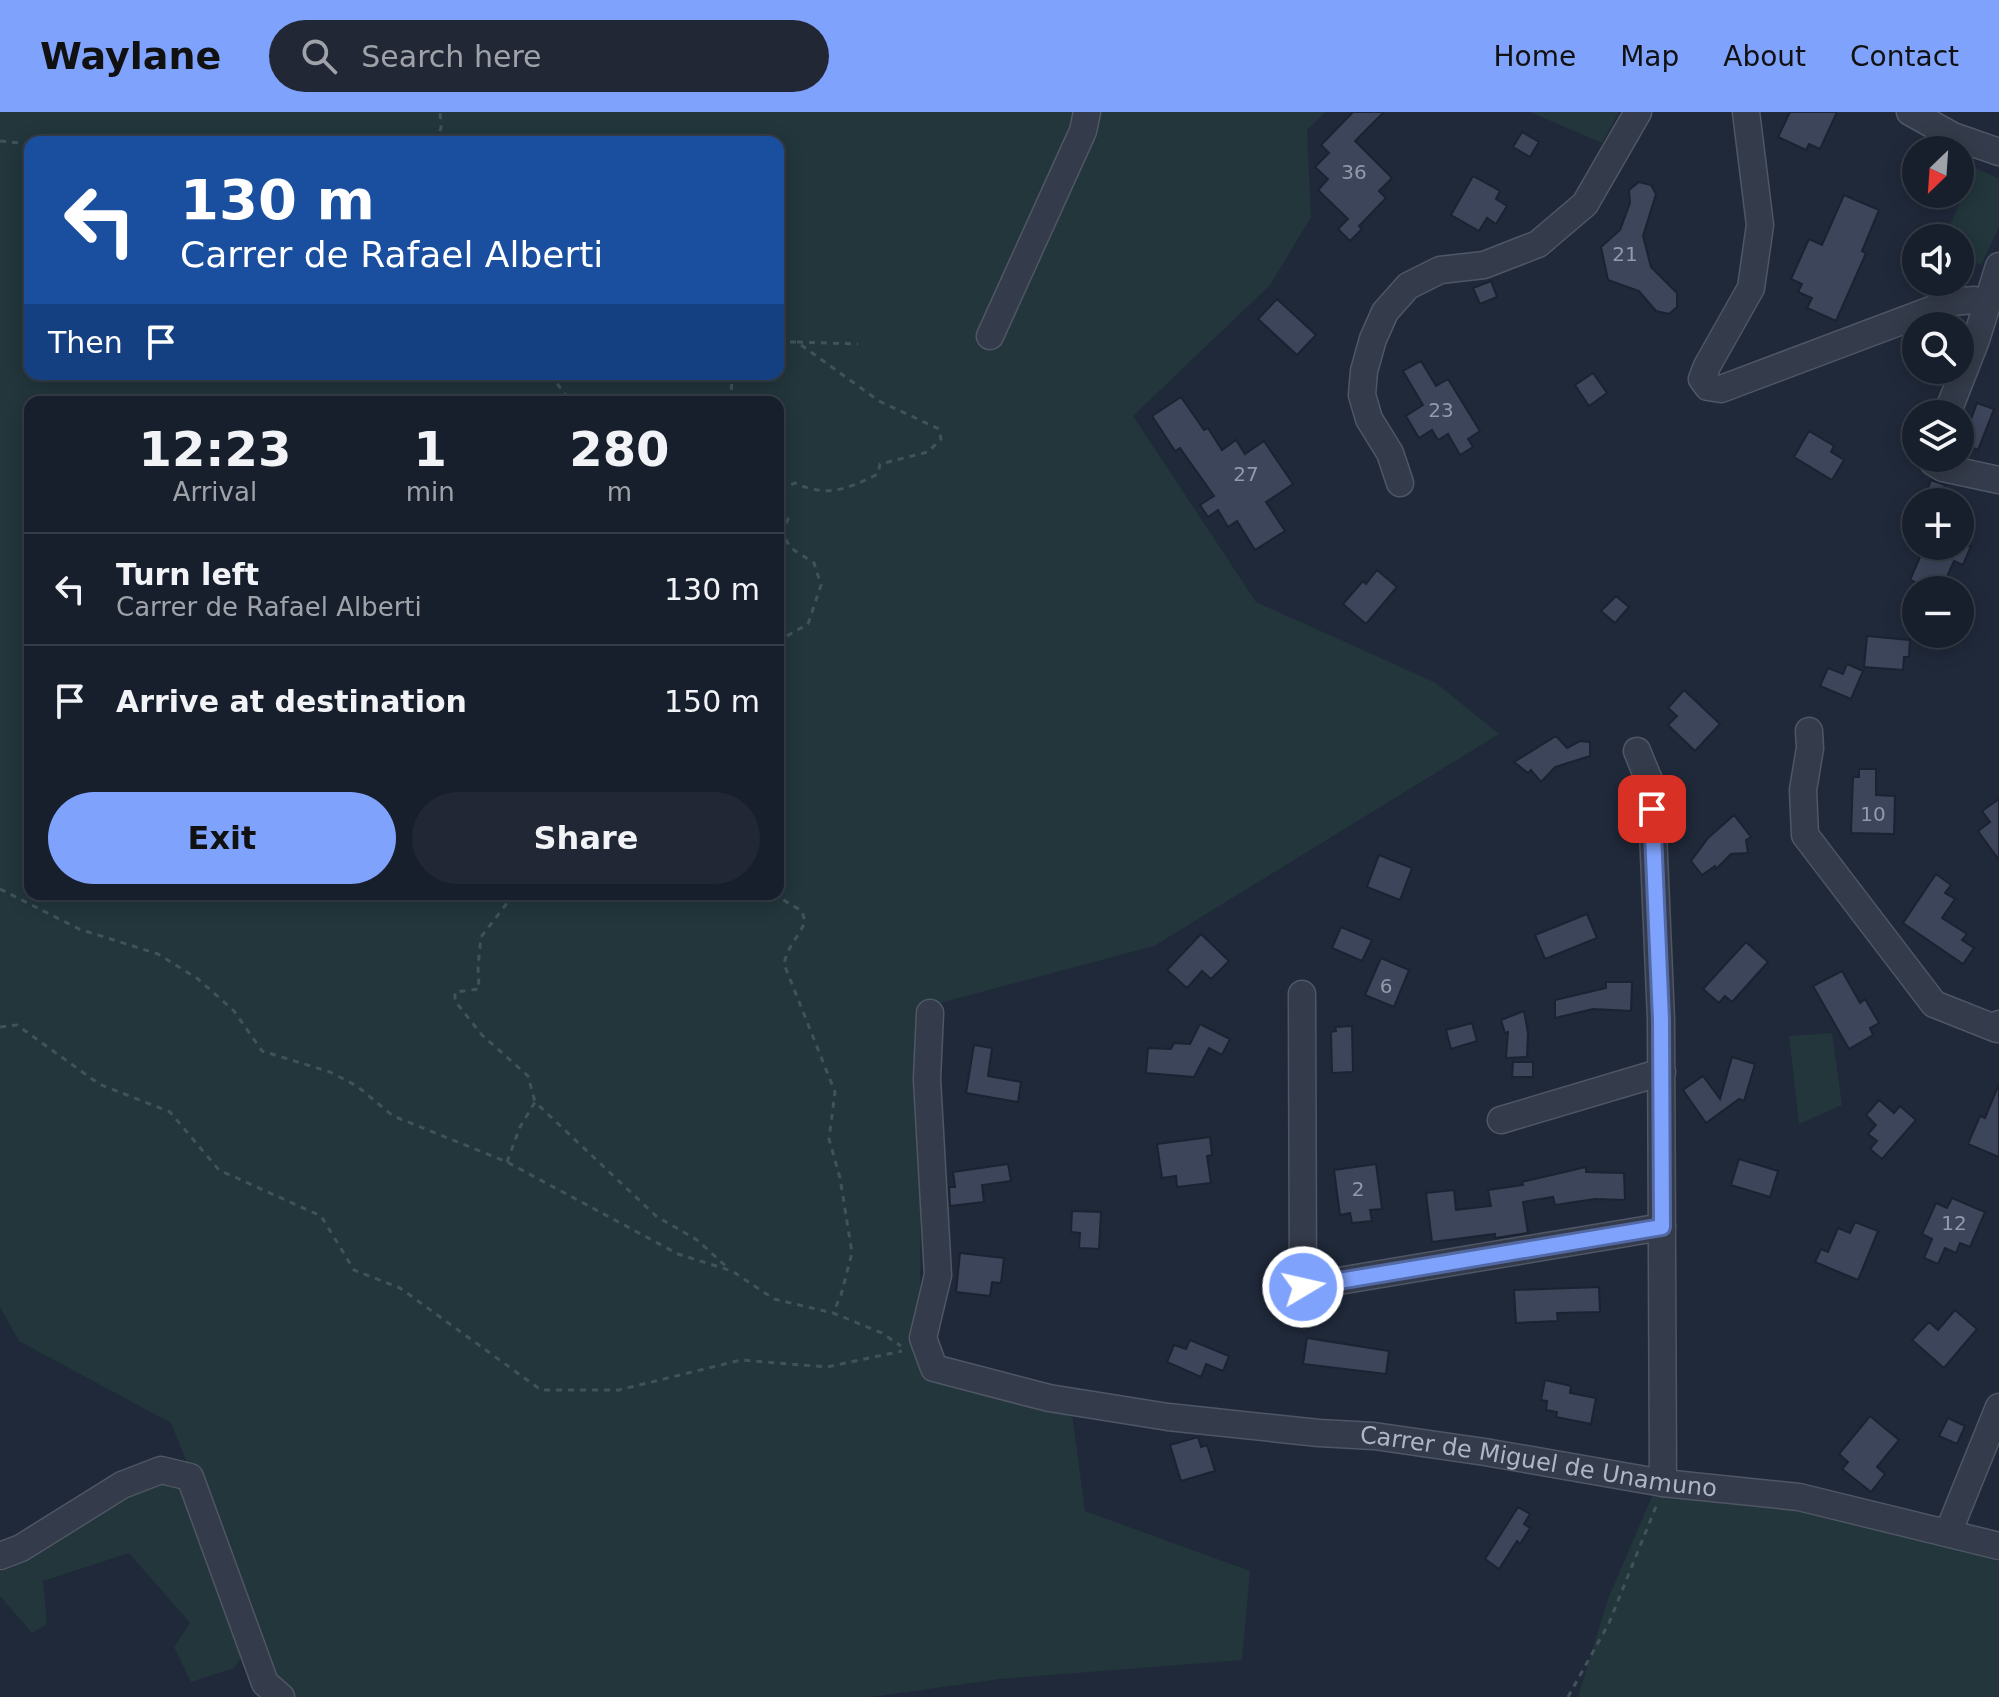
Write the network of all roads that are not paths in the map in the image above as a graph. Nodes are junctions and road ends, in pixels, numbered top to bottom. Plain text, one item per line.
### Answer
1 (1087, 112) edge
2 (1638, 112) edge
3 (1746, 112) edge
4 (1910, 112) edge
5 (1999, 152) edge
6 (1999, 266) edge
7 (1985, 304) junction
8 (990, 336) dead end
9 (1952, 400) edge
10 (1962, 472) edge
11 (1999, 480) edge
12 (1400, 483) dead end
13 (1809, 731) dead end
14 (1637, 751) dead end
15 (1302, 994) dead end
16 (930, 1013) dead end
17 (1999, 1024) edge
18 (1662, 1072) junction
19 (1501, 1120) dead end
20 (1662, 1227) junction
21 (1999, 1407) edge
22 (1663, 1483) junction
23 (1948, 1533) junction
24 (1999, 1546) edge
25 (0, 1556) edge
26 (281, 1697) edge

1 - 8 street
2 - 12 street
3 - 7 street
4 - 5 street
6 - 7 street
7 - 9 street
10 - 11 street
13 - 17 street
14 - 18 street
15 - 20 street
16 - 22 street, Carrer de Miguel de Unamuno
18 - 19 street
18 - 20 street
20 - 22 street
21 - 23 street
22 - 23 street, Carrer de Miguel de Unamuno
23 - 24 street, Carrer de Miguel de Unamuno
25 - 26 street

